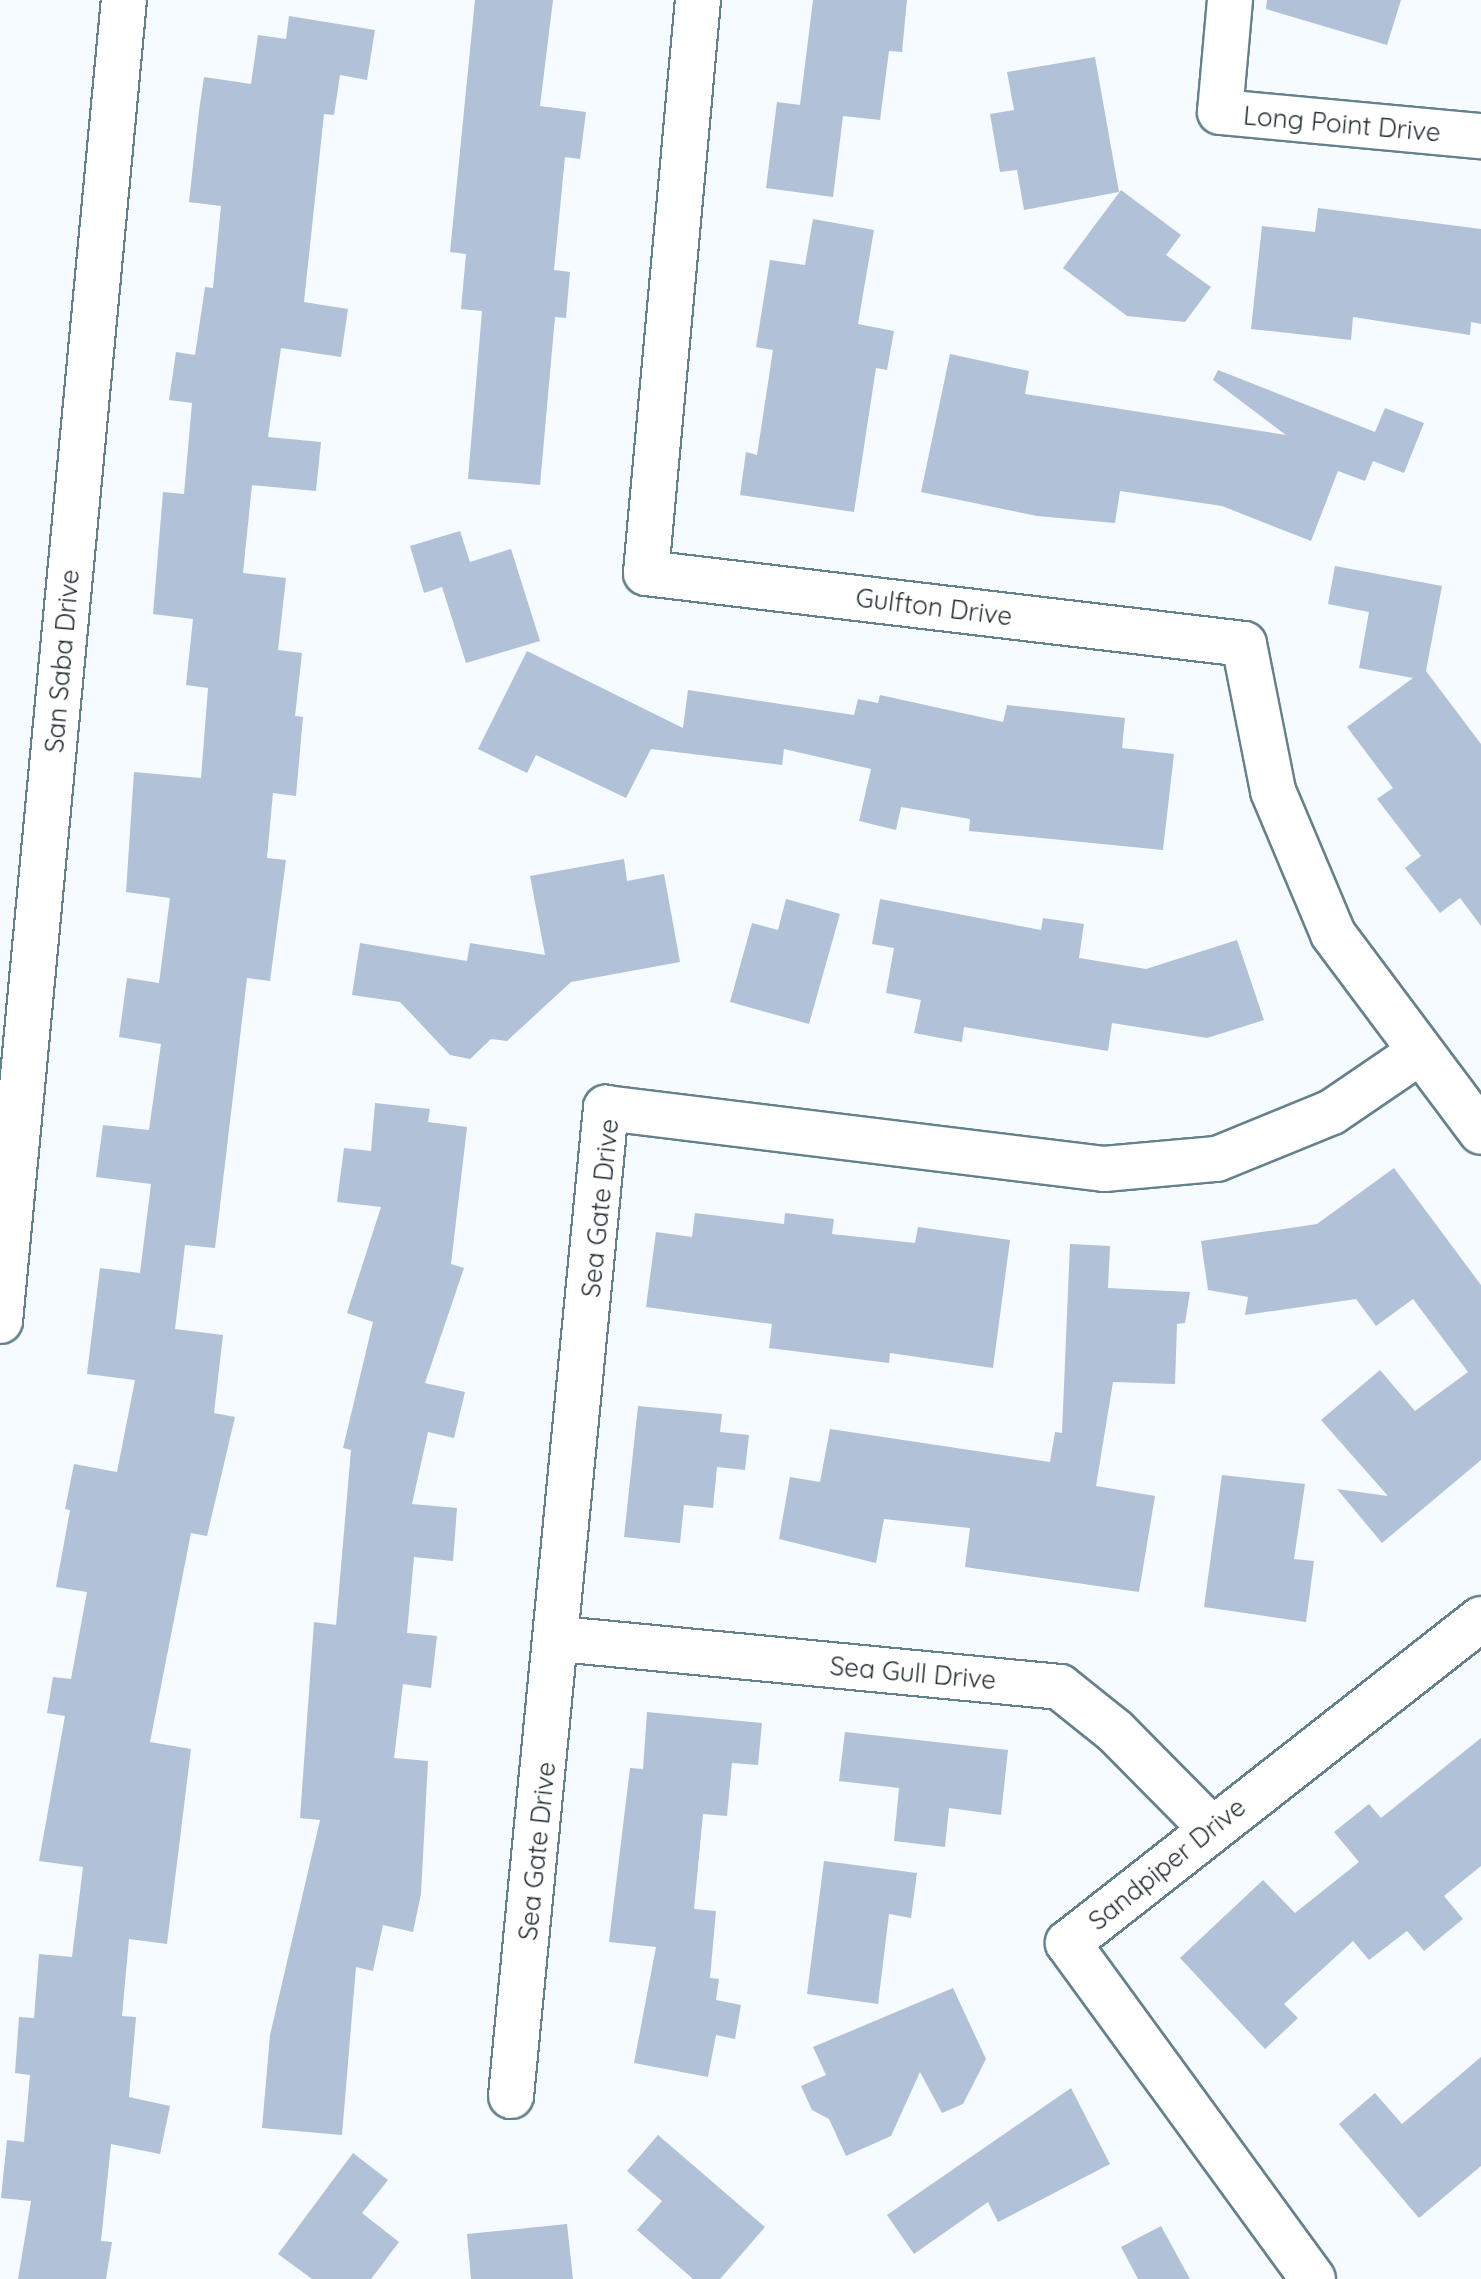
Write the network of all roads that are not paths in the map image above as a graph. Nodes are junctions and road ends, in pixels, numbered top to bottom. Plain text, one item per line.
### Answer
1 (124, 0) edge
2 (698, 0) edge
3 (1230, 0) edge
4 (1481, 136) edge
5 (1420, 1052) junction
6 (1481, 1132) edge
7 (0, 1321) edge
8 (1481, 1619) edge
9 (560, 1639) junction
10 (1211, 1828) junction
11 (511, 2096) dead end
12 (1313, 2279) edge

1 - 7 street, San Saba Drive
2 - 5 street, Gulfton Drive
3 - 4 street, Long Point Drive
5 - 6 street, Gulfton Drive
5 - 9 street, Sea Gate Drive
8 - 10 street, Sandpiper Drive
9 - 10 street, Sea Gull Drive
9 - 11 street, Sea Gate Drive
10 - 12 street, Sandpiper Drive

